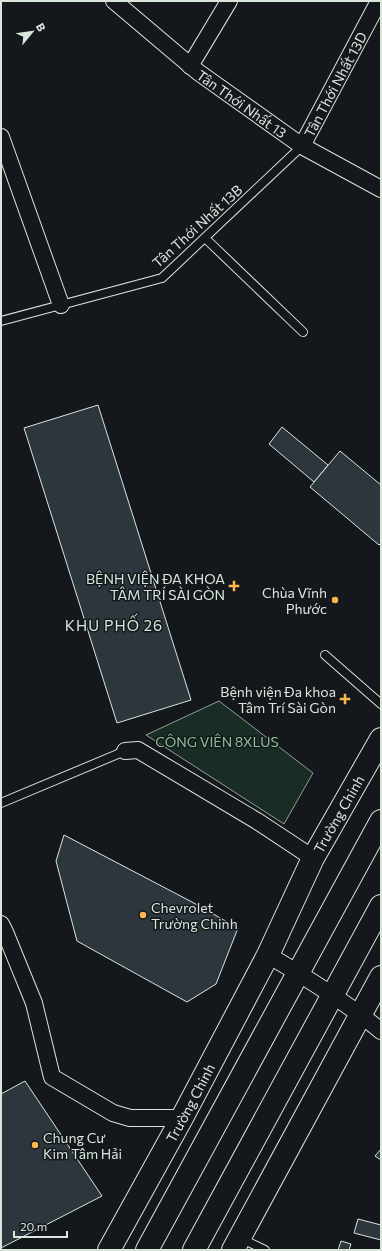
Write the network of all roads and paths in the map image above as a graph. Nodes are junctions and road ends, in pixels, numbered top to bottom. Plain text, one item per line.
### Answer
1 (114, 1) edge
2 (229, 1) edge
3 (379, 1) edge
4 (190, 66) junction
5 (1, 137) edge
6 (302, 146) junction
7 (381, 189) edge
8 (205, 238) junction
9 (62, 305) junction
10 (1, 321) edge
11 (303, 332) dead end
12 (325, 655) dead end
13 (381, 704) edge
14 (381, 739) edge
15 (125, 751) joint
16 (1, 803) edge
17 (381, 821) edge
18 (313, 858) junction
19 (381, 906) edge
20 (1, 924) edge
21 (268, 955) junction
22 (298, 973) junction
23 (381, 977) edge
24 (333, 995) junction
25 (361, 1014) junction
26 (381, 1031) edge
27 (182, 1118) junction
28 (236, 1244) edge
29 (109, 1250) edge
30 (147, 1250) edge
31 (194, 1250) edge
32 (265, 1250) edge

1 - 4 street, Tân Thới Nhất 13
2 - 4 street
3 - 6 street, Tân Thới Nhất 13D
4 - 6 street, Tân Thới Nhất 13
5 - 9 street
6 - 7 street, Tân Thới Nhất 13
6 - 8 lane, Tân Thới Nhất 13B
8 - 9 lane, Tân Thới Nhất 13B
8 - 11 lane
9 - 10 lane, Tân Thới Nhất 13B
12 - 13 lane
14 - 18 main road, Trường Chinh
15 - 16 lane
15 - 18 street
17 - 22 main road
18 - 21 main road, Trường Chinh
19 - 24 main road
20 - 27 street
21 - 22 street
21 - 27 main road, Trường Chinh
22 - 24 street
22 - 30 main road
23 - 25 main road
24 - 25 street
24 - 31 main road
25 - 26 street
25 - 28 main road
27 - 29 main road, Trường Chinh
28 - 32 lane

